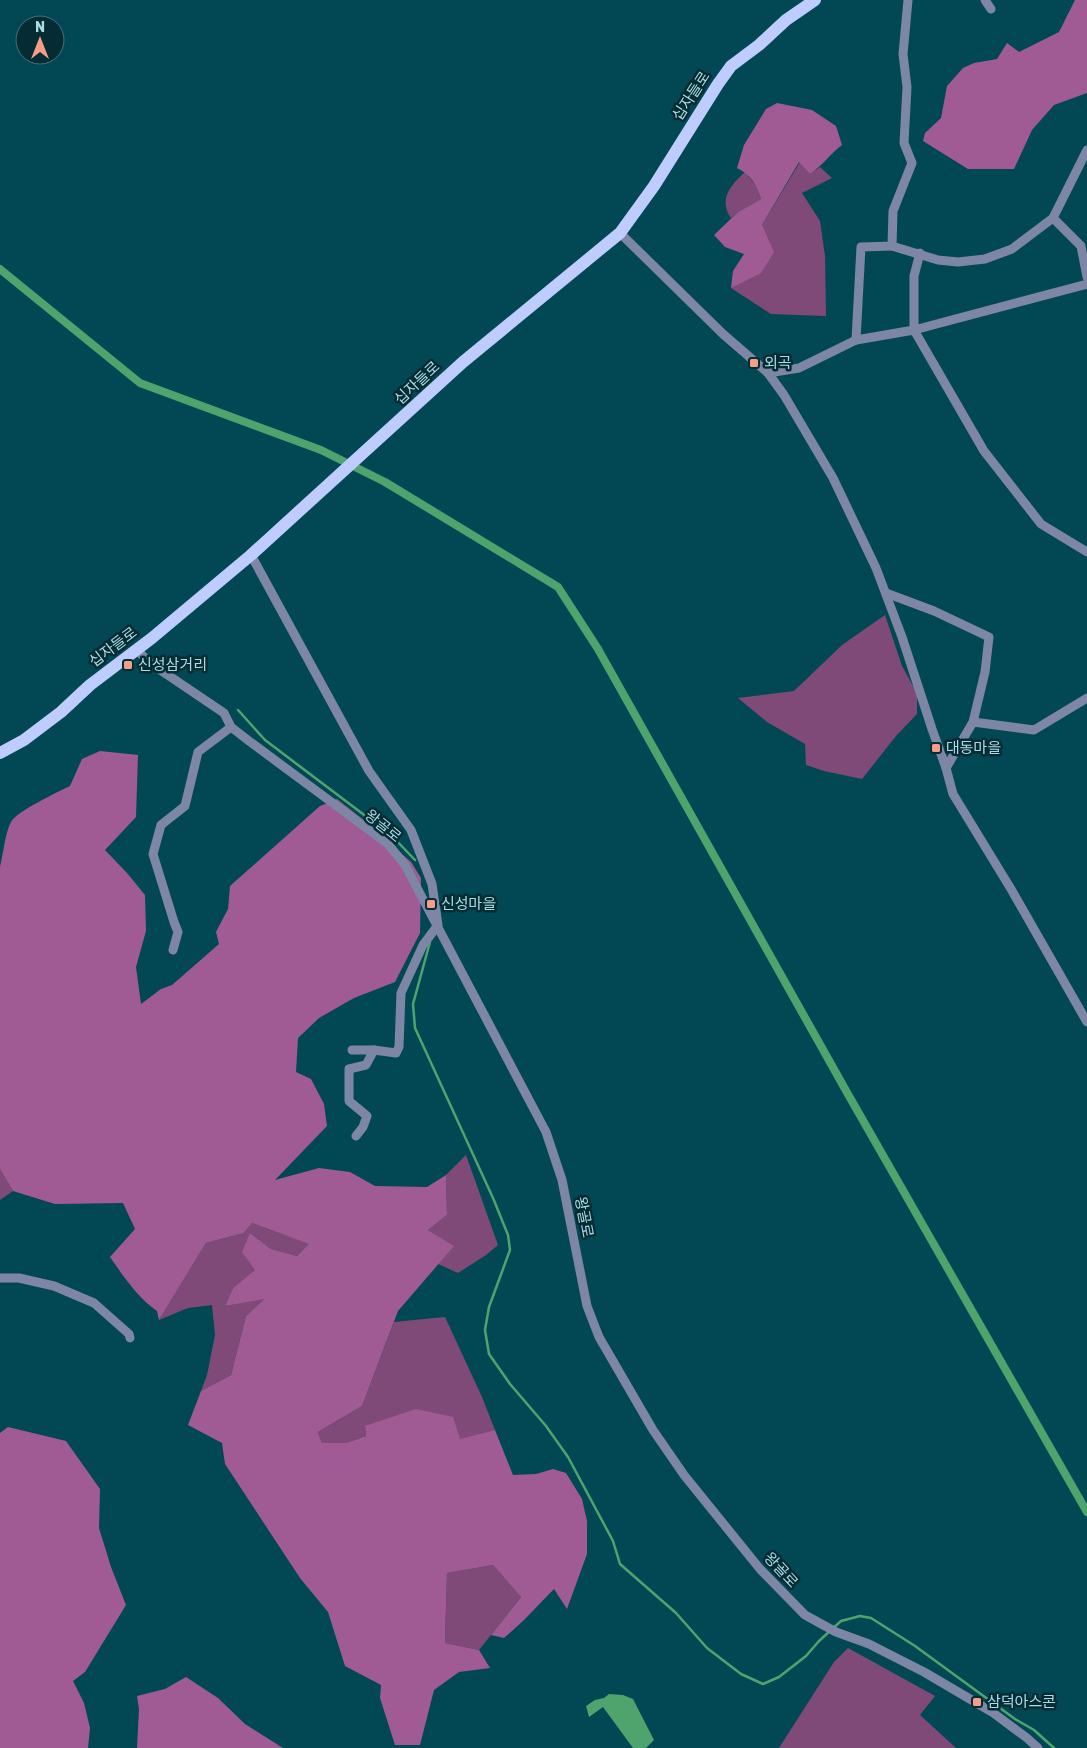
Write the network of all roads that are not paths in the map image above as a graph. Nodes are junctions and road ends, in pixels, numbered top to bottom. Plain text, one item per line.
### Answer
1 (815, 0) edge
2 (908, 0) edge
3 (986, 0) edge
4 (991, 8) dead end
5 (1087, 150) edge
6 (1053, 218) junction
7 (620, 233) junction
8 (892, 246) junction
9 (920, 253) junction
10 (1087, 276) edge
11 (1087, 284) edge
12 (914, 330) junction
13 (856, 340) junction
14 (768, 373) junction
15 (1087, 552) edge
16 (251, 555) junction
17 (886, 593) junction
18 (138, 650) junction
19 (1087, 698) edge
20 (973, 722) junction
21 (232, 727) junction
22 (0, 753) edge
23 (946, 768) junction
24 (438, 925) junction
25 (173, 950) dead end
26 (1087, 1022) edge
27 (352, 1050) dead end
28 (374, 1050) junction
29 (356, 1136) dead end
30 (0, 1278) edge
31 (130, 1338) dead end
32 (1038, 1748) edge

1 - 7 main road, 십자들로
2 - 8 street
3 - 4 street
5 - 6 street
6 - 9 street
6 - 10 street
7 - 14 street
7 - 16 main road, 십자들로
8 - 9 street
8 - 13 street
9 - 12 street
11 - 12 street
12 - 13 street
12 - 15 street
13 - 14 street
14 - 17 street
16 - 18 main road, 십자들로
16 - 24 street
17 - 20 street
17 - 23 street
18 - 21 street, 왕골로
18 - 22 main road, 십자들로
19 - 20 street
20 - 23 street
21 - 24 street, 왕골로
21 - 25 street
23 - 26 street
24 - 28 street
24 - 32 street, 왕골로
27 - 28 street
28 - 29 street
30 - 31 street

